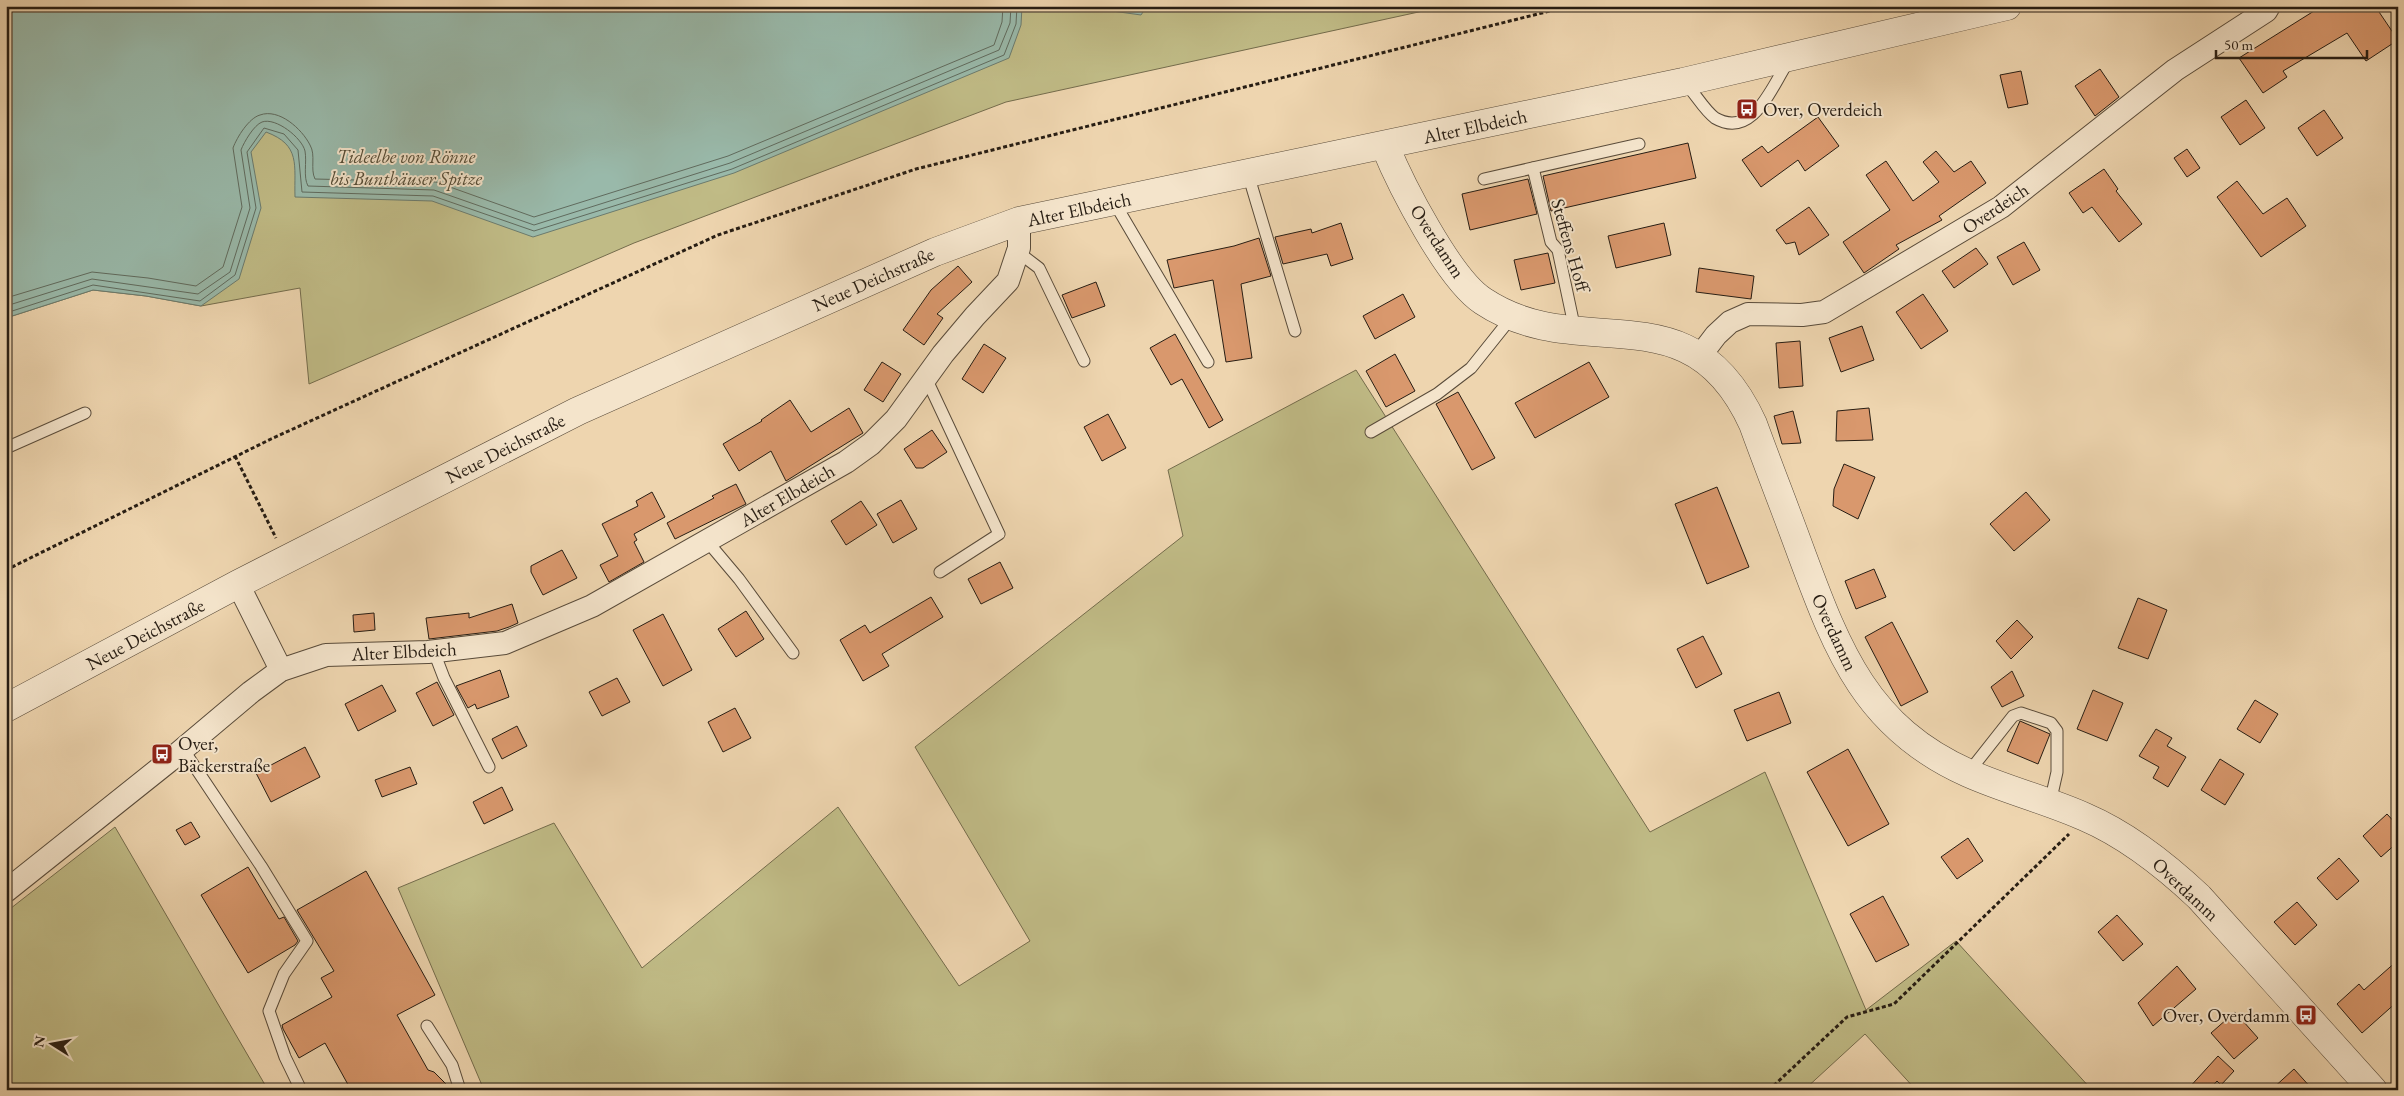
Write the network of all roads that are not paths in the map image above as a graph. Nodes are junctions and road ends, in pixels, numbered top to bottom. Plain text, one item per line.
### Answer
1 (2007, 6) edge
2 (2269, 6) edge
3 (1791, 56) junction
4 (1683, 82) junction
5 (1639, 144) dead end
6 (1385, 146) junction
7 (1532, 168) junction
8 (1248, 174) junction
9 (1484, 179) dead end
10 (1114, 201) junction
11 (1019, 221) junction
12 (1018, 252) junction
13 (1512, 318) junction
14 (1295, 330) dead end
15 (1575, 331) junction
16 (1700, 356) junction
17 (1084, 361) dead end
18 (1208, 362) dead end
19 (926, 378) junction
20 (85, 413) dead end
21 (1371, 432) dead end
22 (6, 448) edge
23 (707, 541) junction
24 (940, 572) dead end
25 (238, 584) junction
26 (434, 652) junction
27 (793, 652) dead end
28 (281, 670) junction
29 (6, 708) edge
30 (183, 749) junction
31 (490, 767) dead end
32 (1968, 773) junction
33 (2050, 803) junction
34 (6, 891) edge
35 (427, 1026) dead end
36 (301, 1090) edge
37 (460, 1090) edge
38 (2373, 1090) edge

1 - 3 street, Alter Elbdeich
2 - 16 street, Overdeich
3 - 4 street, Alter Elbdeich
3 - 4 lane
4 - 6 street, Alter Elbdeich
5 - 7 lane
6 - 8 street, Alter Elbdeich
6 - 13 street, Overdamm
7 - 9 lane
7 - 15 lane, Steffens Hoff
8 - 10 street, Alter Elbdeich
8 - 14 lane
10 - 11 street, Alter Elbdeich
10 - 18 lane
11 - 12 street, Alter Elbdeich
11 - 25 street, Neue Deichstraße
12 - 17 lane
12 - 19 street, Alter Elbdeich
13 - 15 street, Overdamm
13 - 21 lane
15 - 16 street, Overdamm
16 - 32 street, Overdamm
19 - 23 street, Alter Elbdeich
19 - 24 lane
20 - 22 lane
23 - 26 street, Alter Elbdeich
23 - 27 lane
25 - 28 street
25 - 29 street, Neue Deichstraße
26 - 28 street, Alter Elbdeich
26 - 31 lane
28 - 30 street, Alter Elbdeich
30 - 34 street, Alter Elbdeich
30 - 36 lane
32 - 33 street, Overdamm
32 - 33 lane
33 - 38 street, Overdamm
35 - 37 lane

